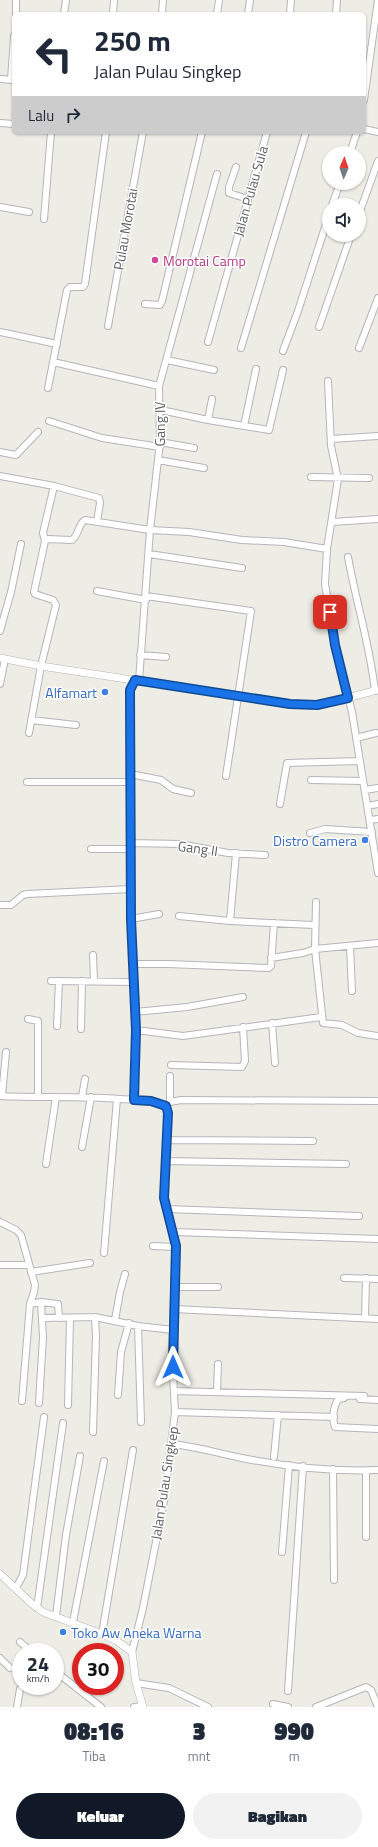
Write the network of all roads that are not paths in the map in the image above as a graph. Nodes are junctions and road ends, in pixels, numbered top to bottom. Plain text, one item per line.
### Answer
1 (16, 0) edge
2 (66, 0) edge
3 (114, 0) edge
4 (163, 0) edge
5 (218, 0) edge
6 (250, 0) edge
7 (291, 0) edge
8 (337, 0) edge
9 (378, 0) edge
10 (16, 12) edge
11 (64, 12) edge
12 (113, 12) edge
13 (162, 12) edge
14 (217, 12) edge
15 (248, 12) edge
16 (290, 12) edge
17 (336, 12) edge
18 (0, 79) edge
19 (12, 80) edge
20 (366, 86) edge
21 (0, 123) edge
22 (12, 124) edge
23 (366, 129) edge
24 (378, 132) edge
25 (51, 134) edge
26 (106, 134) edge
27 (143, 134) edge
28 (202, 134) edge
29 (266, 134) edge
30 (305, 134) edge
31 (356, 134) edge
32 (352, 146) edge
33 (378, 162) edge
34 (236, 167) dead end
35 (217, 174) dead end
36 (365, 198) edge
37 (248, 199) junction
38 (0, 207) edge
39 (29, 212) dead end
40 (44, 219) dead end
41 (322, 237) edge
42 (349, 242) edge
43 (378, 298) edge
44 (145, 304) dead end
45 (108, 326) dead end
46 (319, 326) dead end
47 (0, 332) edge
48 (208, 342) dead end
49 (57, 344) junction
50 (241, 348) dead end
51 (359, 348) dead end
52 (283, 351) dead end
53 (167, 360) junction
54 (53, 362) junction
55 (256, 369) dead end
56 (214, 370) dead end
57 (284, 370) dead end
58 (328, 381) dead end
59 (159, 386) junction
60 (48, 388) dead end
61 (212, 399) dead end
62 (161, 410) junction
63 (208, 420) junction
64 (49, 421) dead end
65 (244, 426) junction
66 (38, 432) dead end
67 (378, 436) edge
68 (330, 439) junction
69 (160, 445) junction
70 (194, 448) dead end
71 (0, 452) edge
72 (158, 460) junction
73 (204, 468) dead end
74 (0, 476) edge
75 (311, 477) dead end
76 (369, 478) dead end
77 (338, 479) junction
78 (54, 486) junction
79 (378, 519) edge
80 (97, 522) junction
81 (332, 522) junction
82 (150, 530) junction
83 (46, 541) junction
84 (21, 544) dead end
85 (328, 549) junction
86 (149, 554) junction
87 (348, 557) dead end
88 (242, 568) dead end
89 (97, 591) dead end
90 (146, 598) junction
91 (0, 632) edge
92 (140, 655) junction
93 (166, 658) dead end
94 (2, 659) edge
95 (41, 666) junction
96 (124, 678) junction
97 (137, 680) junction
98 (0, 684) edge
99 (130, 690) junction
100 (377, 690) edge
101 (238, 696) junction
102 (348, 698) junction
103 (31, 720) junction
104 (76, 725) dead end
105 (29, 733) dead end
106 (376, 733) dead end
107 (356, 738) junction
108 (359, 761) junction
109 (130, 774) junction
110 (226, 776) dead end
111 (311, 780) dead end
112 (363, 781) junction
113 (27, 782) dead end
114 (130, 782) junction
115 (378, 788) edge
116 (365, 790) junction
117 (191, 793) dead end
118 (280, 804) dead end
119 (378, 804) edge
120 (368, 806) junction
121 (378, 819) edge
122 (370, 820) junction
123 (372, 832) junction
124 (310, 833) dead end
125 (130, 846) junction
126 (91, 848) dead end
127 (236, 853) junction
128 (265, 855) dead end
129 (378, 874) edge
130 (131, 890) junction
131 (316, 902) dead end
132 (0, 905) edge
133 (159, 914) dead end
134 (179, 916) dead end
135 (131, 919) junction
136 (230, 921) junction
137 (274, 923) junction
138 (314, 925) junction
139 (378, 943) edge
140 (350, 946) junction
141 (315, 949) junction
142 (93, 955) dead end
143 (271, 958) junction
144 (134, 964) junction
145 (51, 980) dead end
146 (59, 981) junction
147 (82, 981) junction
148 (94, 981) junction
149 (134, 982) junction
150 (352, 991) dead end
151 (243, 997) dead end
152 (135, 1012) junction
153 (321, 1017) junction
154 (28, 1018) dead end
155 (272, 1023) junction
156 (57, 1026) dead end
157 (243, 1027) junction
158 (81, 1029) dead end
159 (136, 1030) junction
160 (378, 1036) edge
161 (6, 1052) dead end
162 (275, 1063) dead end
163 (171, 1065) dead end
164 (170, 1076) dead end
165 (85, 1079) dead end
166 (1, 1096) edge
167 (38, 1097) junction
168 (56, 1097) junction
169 (82, 1097) junction
170 (91, 1097) junction
171 (117, 1099) junction
172 (134, 1100) junction
173 (378, 1101) edge
174 (168, 1104) junction
175 (167, 1140) junction
176 (313, 1141) dead end
177 (82, 1147) dead end
178 (166, 1161) junction
179 (46, 1164) dead end
180 (346, 1164) dead end
181 (167, 1209) junction
182 (359, 1216) dead end
183 (0, 1222) edge
184 (174, 1232) junction
185 (378, 1239) edge
186 (153, 1246) dead end
187 (176, 1246) junction
188 (104, 1252) dead end
189 (90, 1263) dead end
190 (1, 1265) dead end
191 (29, 1265) junction
192 (31, 1272) junction
193 (125, 1274) dead end
194 (344, 1278) dead end
195 (366, 1278) junction
196 (378, 1279) edge
197 (175, 1287) junction
198 (218, 1287) dead end
199 (41, 1302) junction
200 (30, 1304) junction
201 (174, 1309) junction
202 (95, 1317) junction
203 (43, 1318) junction
204 (59, 1318) junction
205 (70, 1318) junction
206 (365, 1318) junction
207 (378, 1319) edge
208 (115, 1320) junction
209 (129, 1323) junction
210 (138, 1326) junction
211 (173, 1330) junction
212 (218, 1364) dead end
213 (174, 1392) junction
214 (217, 1392) junction
215 (118, 1395) dead end
216 (364, 1396) dead end
217 (378, 1400) edge
218 (22, 1401) dead end
219 (39, 1403) dead end
220 (68, 1405) dead end
221 (174, 1412) junction
222 (278, 1415) junction
223 (44, 1417) dead end
224 (334, 1417) junction
225 (141, 1422) dead end
226 (63, 1423) dead end
227 (378, 1430) edge
228 (93, 1432) dead end
229 (172, 1444) junction
230 (133, 1450) dead end
231 (80, 1456) dead end
232 (274, 1457) dead end
233 (104, 1460) dead end
234 (289, 1465) junction
235 (303, 1466) junction
236 (333, 1469) junction
237 (378, 1470) edge
238 (366, 1471) junction
239 (366, 1537) dead end
240 (282, 1552) dead end
241 (0, 1574) edge
242 (334, 1580) dead end
243 (16, 1588) junction
244 (37, 1608) junction
245 (56, 1616) junction
246 (74, 1622) junction
247 (102, 1634) junction
248 (132, 1652) junction
249 (1, 1658) edge
250 (0, 1666) edge
251 (10, 1668) dead end
252 (64, 1677) edge
253 (136, 1683) junction
254 (288, 1691) dead end
255 (19, 1695) edge
256 (273, 1704) dead end
257 (17, 1707) edge
258 (101, 1707) edge
259 (140, 1707) edge
260 (208, 1707) edge
261 (288, 1707) edge
262 (316, 1707) edge
263 (378, 1707) edge

1 - 10 street
2 - 11 street
3 - 12 street
4 - 13 street
5 - 14 street
6 - 15 street
7 - 16 street
8 - 17 street
9 - 20 street
18 - 19 street
21 - 22 street
23 - 24 street
25 - 40 street
26 - 49 street
27 - 45 street, Pulau Morotai
28 - 44 street
29 - 37 street, Jalan Pulau Sula
30 - 50 street
31 - 32 street
33 - 36 street
34 - 37 street
35 - 53 street, Gang IV
37 - 48 street, Jalan Pulau Sula
38 - 39 street
41 - 52 street
42 - 46 street
43 - 51 street
47 - 49 street
49 - 54 street
53 - 56 street
53 - 59 street, Gang IV
54 - 59 street
54 - 60 street
55 - 65 street
57 - 65 street
58 - 68 street
59 - 62 street, Gang IV
61 - 63 street
62 - 63 street
62 - 69 street, Gang IV
63 - 65 street
64 - 69 street
66 - 71 street
67 - 68 street
68 - 77 street
69 - 70 street
69 - 72 street, Gang IV
72 - 73 street
72 - 82 street, Gang IV
74 - 78 street
75 - 77 street
76 - 77 street
77 - 81 street
78 - 80 street
78 - 83 street
79 - 81 street
80 - 82 street
80 - 83 street
81 - 85 street
82 - 85 street
82 - 86 street, Gang IV
83 - 95 street
84 - 91 street
85 - 102 street
86 - 88 street
86 - 90 street, Gang IV
87 - 100 street
89 - 90 street
90 - 92 street, Gang IV
90 - 101 street
92 - 93 street
92 - 97 street, Gang IV
94 - 95 street
94 - 98 street
95 - 96 street
95 - 103 street
96 - 97 street
96 - 99 street
97 - 99 street
97 - 101 street
99 - 109 street
100 - 102 street
101 - 102 street
101 - 110 street
102 - 107 street
103 - 104 street
103 - 105 street
106 - 107 street
107 - 108 street
108 - 112 street
108 - 118 street
109 - 114 street
109 - 117 street
111 - 112 street
112 - 116 street
113 - 114 street
114 - 125 street
115 - 116 street
116 - 120 street
119 - 120 street
120 - 122 street
121 - 122 street
122 - 123 street
123 - 124 street
123 - 129 street
125 - 126 street, Gang II
125 - 127 street, Gang II
125 - 130 street
127 - 128 street, Gang II
127 - 136 street
130 - 132 street
130 - 135 street
131 - 138 street
133 - 135 street
134 - 136 street
135 - 144 street
136 - 137 street
137 - 138 street
137 - 143 street
138 - 141 street
139 - 140 street
140 - 141 street
140 - 150 street
141 - 143 street
141 - 153 street
142 - 148 street
143 - 144 street
144 - 149 street
145 - 146 street
146 - 147 street
146 - 156 street
147 - 148 street
147 - 158 street
148 - 149 street
149 - 152 street
151 - 152 street
152 - 159 street
153 - 155 street
153 - 160 street
154 - 167 street
155 - 157 street
155 - 162 street
157 - 159 street
157 - 163 street
159 - 172 street
161 - 166 street
164 - 174 street, Jalan Pulau Singkep
165 - 169 street
166 - 167 street
167 - 168 street
168 - 169 street
168 - 179 street
169 - 170 street
170 - 171 street
170 - 177 street
171 - 172 street
171 - 188 street
172 - 174 street
173 - 174 street
174 - 175 street, Jalan Pulau Singkep
175 - 176 street
175 - 178 street, Jalan Pulau Singkep
178 - 180 street
178 - 181 street, Jalan Pulau Singkep
181 - 182 street
181 - 184 street, Jalan Pulau Singkep
183 - 191 street
184 - 185 street
184 - 187 street, Jalan Pulau Singkep
186 - 187 street
187 - 197 street, Jalan Pulau Singkep
189 - 192 street
190 - 191 street
191 - 192 street
192 - 200 street
193 - 208 street
194 - 195 street
195 - 196 street
195 - 206 street
197 - 198 street
197 - 201 street, Jalan Pulau Singkep
199 - 200 street
199 - 203 street
199 - 204 street
200 - 218 street
201 - 206 street
201 - 211 street, Jalan Pulau Singkep
202 - 205 street
202 - 208 street
202 - 228 street
203 - 204 street
203 - 219 street
204 - 205 street
205 - 220 street
206 - 207 street
208 - 209 street
209 - 210 street
209 - 215 street
210 - 211 street
210 - 225 street
211 - 213 street, Jalan Pulau Singkep
212 - 214 street
213 - 214 street
213 - 221 street, Jalan Pulau Singkep
214 - 216 street
217 - 224 street
221 - 222 street
221 - 229 street, Jalan Pulau Singkep
222 - 224 street
222 - 232 street
223 - 243 street
224 - 227 street
226 - 244 street
229 - 234 street
229 - 248 street, Jalan Pulau Singkep
230 - 247 street
231 - 245 street
233 - 246 street
234 - 235 street
234 - 240 street
235 - 236 street
235 - 254 street
236 - 238 street
236 - 242 street
237 - 238 street
238 - 239 street
241 - 243 street
243 - 244 street
244 - 245 street
245 - 246 street
246 - 247 street
247 - 248 street
248 - 253 street
249 - 250 street
249 - 251 street
252 - 258 street
253 - 259 street
253 - 260 street
255 - 257 street
256 - 261 street
262 - 263 street

